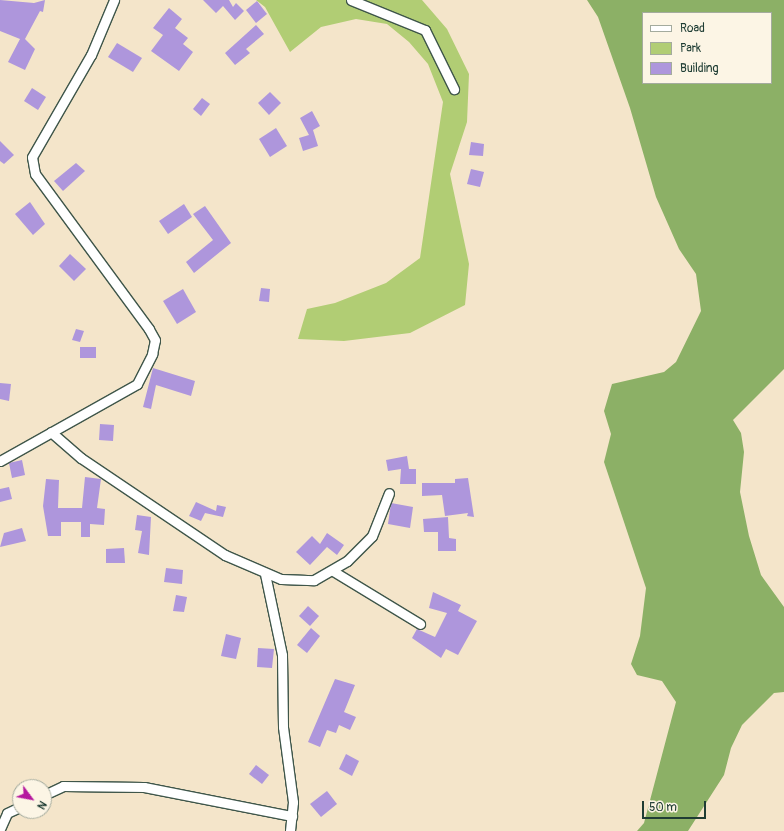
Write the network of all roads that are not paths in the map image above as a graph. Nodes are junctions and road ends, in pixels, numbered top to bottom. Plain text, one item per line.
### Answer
1 (114, 0) edge
2 (351, 0) edge
3 (454, 89) dead end
4 (51, 432) junction
5 (0, 461) edge
6 (389, 493) dead end
7 (333, 571) junction
8 (265, 574) junction
9 (420, 624) dead end
10 (52, 791) edge
11 (12, 811) edge
12 (292, 816) junction
13 (0, 829) edge
14 (290, 831) edge

1 - 4 street
2 - 3 street
4 - 5 street
4 - 8 street
6 - 7 street
7 - 8 street
7 - 9 street
8 - 12 street
10 - 12 street
11 - 13 street
12 - 14 street

